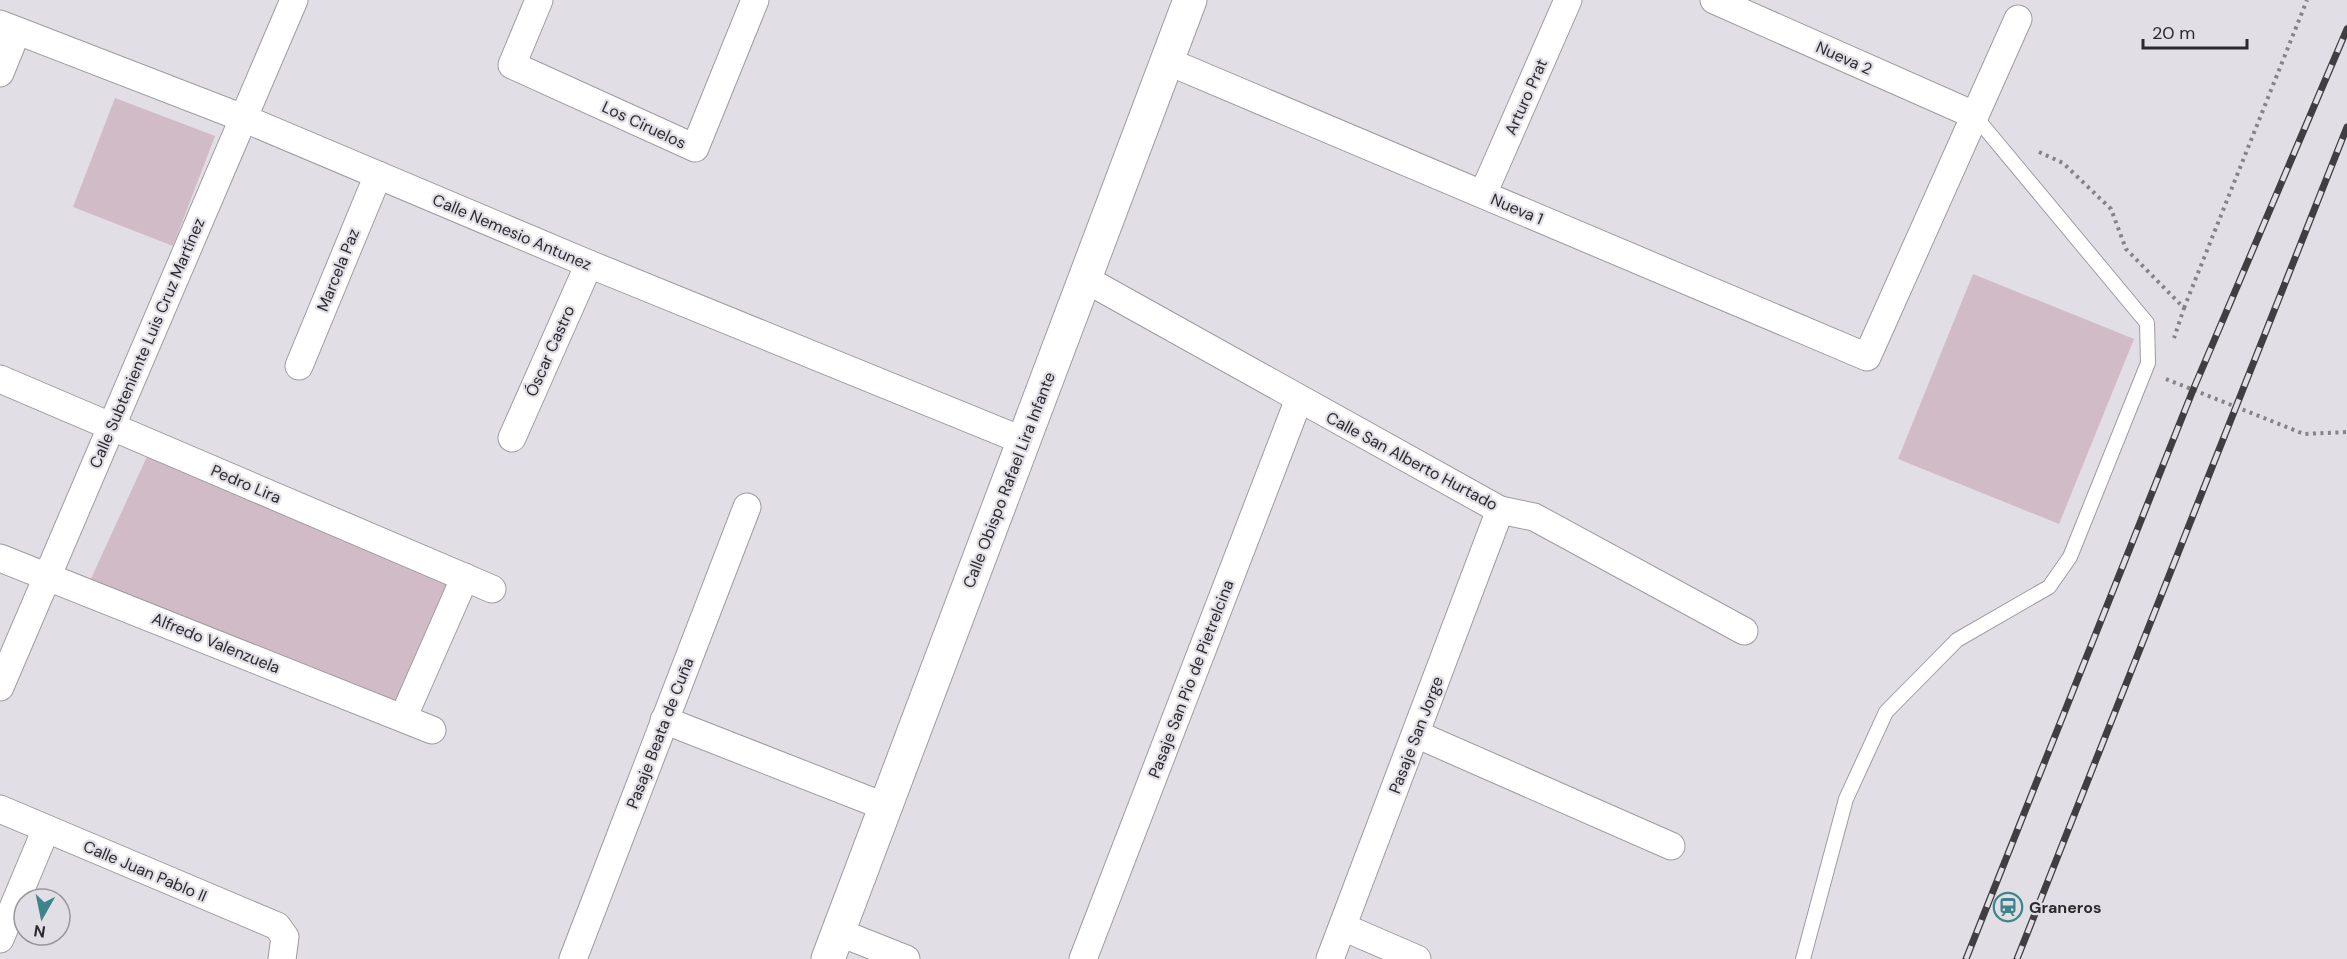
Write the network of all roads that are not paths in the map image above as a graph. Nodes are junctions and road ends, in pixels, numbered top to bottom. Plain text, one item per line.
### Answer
1 (294, 0) edge
2 (539, 0) edge
3 (755, 0) edge
4 (1190, 0) edge
5 (1568, 0) edge
6 (1714, 0) edge
7 (2018, 19) dead end
8 (9, 28) edge
9 (1167, 61) junction
10 (0, 73) edge
11 (1974, 115) junction
12 (243, 118) junction
13 (378, 175) junction
14 (1483, 194) junction
15 (589, 264) junction
16 (1085, 279) junction
17 (299, 366) dead end
18 (0, 379) edge
19 (1299, 399) junction
20 (112, 426) junction
21 (512, 438) dead end
22 (1024, 441) junction
23 (747, 507) dead end
24 (1500, 510) junction
25 (0, 558) edge
26 (48, 576) junction
27 (465, 577) junction
28 (492, 589) dead end
29 (1744, 631) dead end
30 (0, 687) edge
31 (403, 718) junction
32 (664, 720) junction
33 (432, 730) dead end
34 (1416, 734) junction
35 (886, 807) junction
36 (0, 809) edge
37 (46, 829) junction
38 (1671, 846) dead end
39 (1343, 927) junction
40 (0, 939) edge
41 (833, 946) edge
42 (284, 948) edge
43 (573, 959) edge
44 (906, 959) edge
45 (1083, 959) edge
46 (1330, 959) edge
47 (1417, 959) edge
48 (1803, 959) edge

1 - 12 street, Calle Subteniente Luis Cruz Martínez
2 - 3 street, Los Ciruelos
4 - 9 street, Calle Obispo Rafael Lira Infante
5 - 14 street, Arturo Prat
6 - 11 street, Nueva 2
7 - 11 street
8 - 10 street
8 - 12 street, Calle Nemesio Antunez
9 - 14 street, Nueva 1
9 - 16 street, Calle Obispo Rafael Lira Infante
11 - 14 street, Nueva 1
11 - 48 lane
12 - 13 street, Calle Nemesio Antunez
12 - 20 street, Calle Subteniente Luis Cruz Martínez
13 - 15 street, Calle Nemesio Antunez
13 - 17 street, Marcela Paz
15 - 21 street, Óscar Castro
15 - 22 street, Calle Nemesio Antunez
16 - 19 street, Calle San Alberto Hurtado
16 - 22 street, Calle Obispo Rafael Lira Infante
18 - 20 street, Pedro Lira
19 - 24 street, Calle San Alberto Hurtado
19 - 45 street, Pasaje San Pio de Pietrelcina
20 - 26 street, Calle Subteniente Luis Cruz Martínez
20 - 27 street, Pedro Lira
22 - 35 street, Calle Obispo Rafael Lira Infante
23 - 32 street, Pasaje Beata de Cuña
24 - 29 street, Calle San Alberto Hurtado
24 - 34 street, Pasaje San Jorge
25 - 26 street, Alfredo Valenzuela
26 - 30 street, Calle Subteniente Luis Cruz Martínez
26 - 31 street, Alfredo Valenzuela
27 - 28 street, Pedro Lira
27 - 31 street
31 - 33 street, Alfredo Valenzuela
32 - 35 street
32 - 43 street, Pasaje Beata de Cuña
34 - 38 street
34 - 39 street, Pasaje San Jorge
35 - 41 street, Calle Obispo Rafael Lira Infante
36 - 37 street, Calle Juan Pablo II
37 - 40 street
37 - 42 street, Calle Juan Pablo II
39 - 46 street, Pasaje San Jorge
39 - 47 street
41 - 44 street

